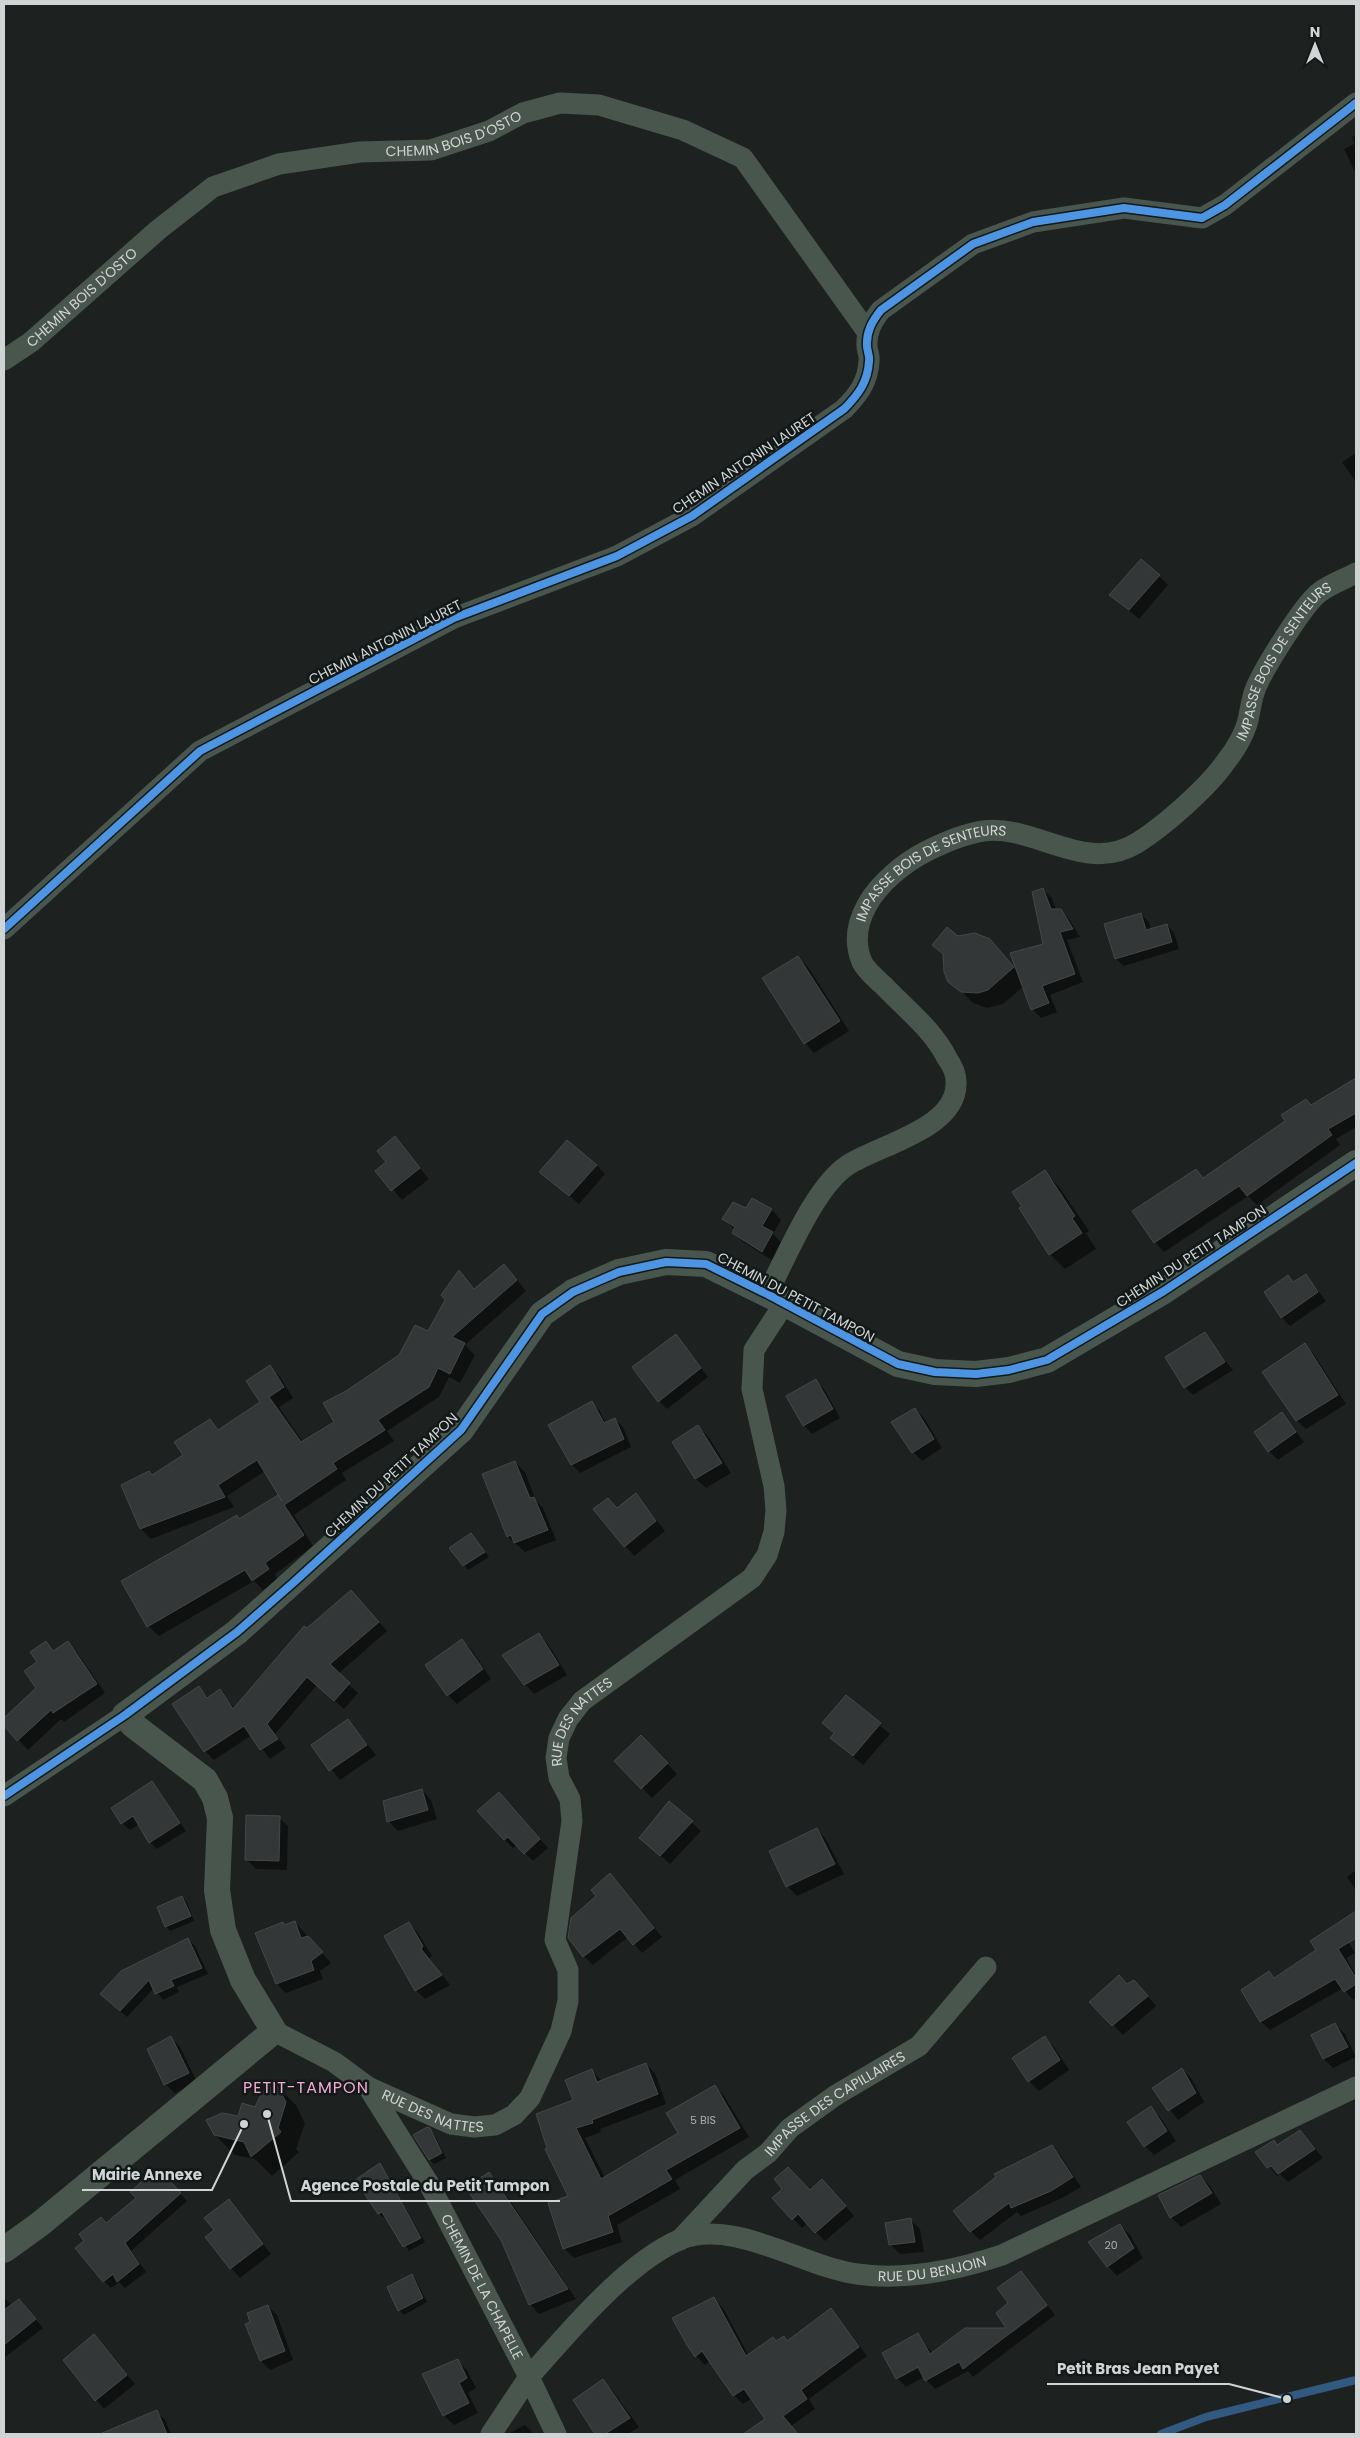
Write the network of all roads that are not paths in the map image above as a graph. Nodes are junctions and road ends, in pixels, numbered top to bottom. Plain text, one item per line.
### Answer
1 (1356, 103) edge
2 (868, 333) junction
3 (4, 360) edge
4 (1356, 573) edge
5 (4, 929) edge
6 (1356, 1163) edge
7 (776, 1299) junction
8 (125, 1715) junction
9 (4, 1796) edge
10 (986, 1967) dead end
11 (274, 2031) junction
12 (368, 2087) junction
13 (1356, 2087) edge
14 (680, 2240) junction
15 (4, 2250) edge
16 (529, 2377) junction
17 (492, 2434) edge
18 (556, 2434) edge

1 - 2 street
2 - 3 street, CHEMIN BOIS D'OSTO
2 - 5 street, CHEMIN ANTONIN LAURET
4 - 7 street, IMPASSE BOIS DE SENTEURS
6 - 7 street, CHEMIN DU PETIT TAMPON
7 - 8 street, CHEMIN DU PETIT TAMPON
7 - 12 street, RUE DES NATTES
8 - 9 street, CHEMIN DU PETIT TAMPON
8 - 11 street
10 - 14 street, IMPASSE DES CAPILLAIRES
11 - 12 street, CHEMIN DE LA CHAPELLE
11 - 15 street
12 - 16 street, CHEMIN DE LA CHAPELLE
13 - 14 street, RUE DU BENJOIN
14 - 16 street, RUE DU BENJOIN
16 - 17 street
16 - 18 street, CHEMIN DE LA CHAPELLE

